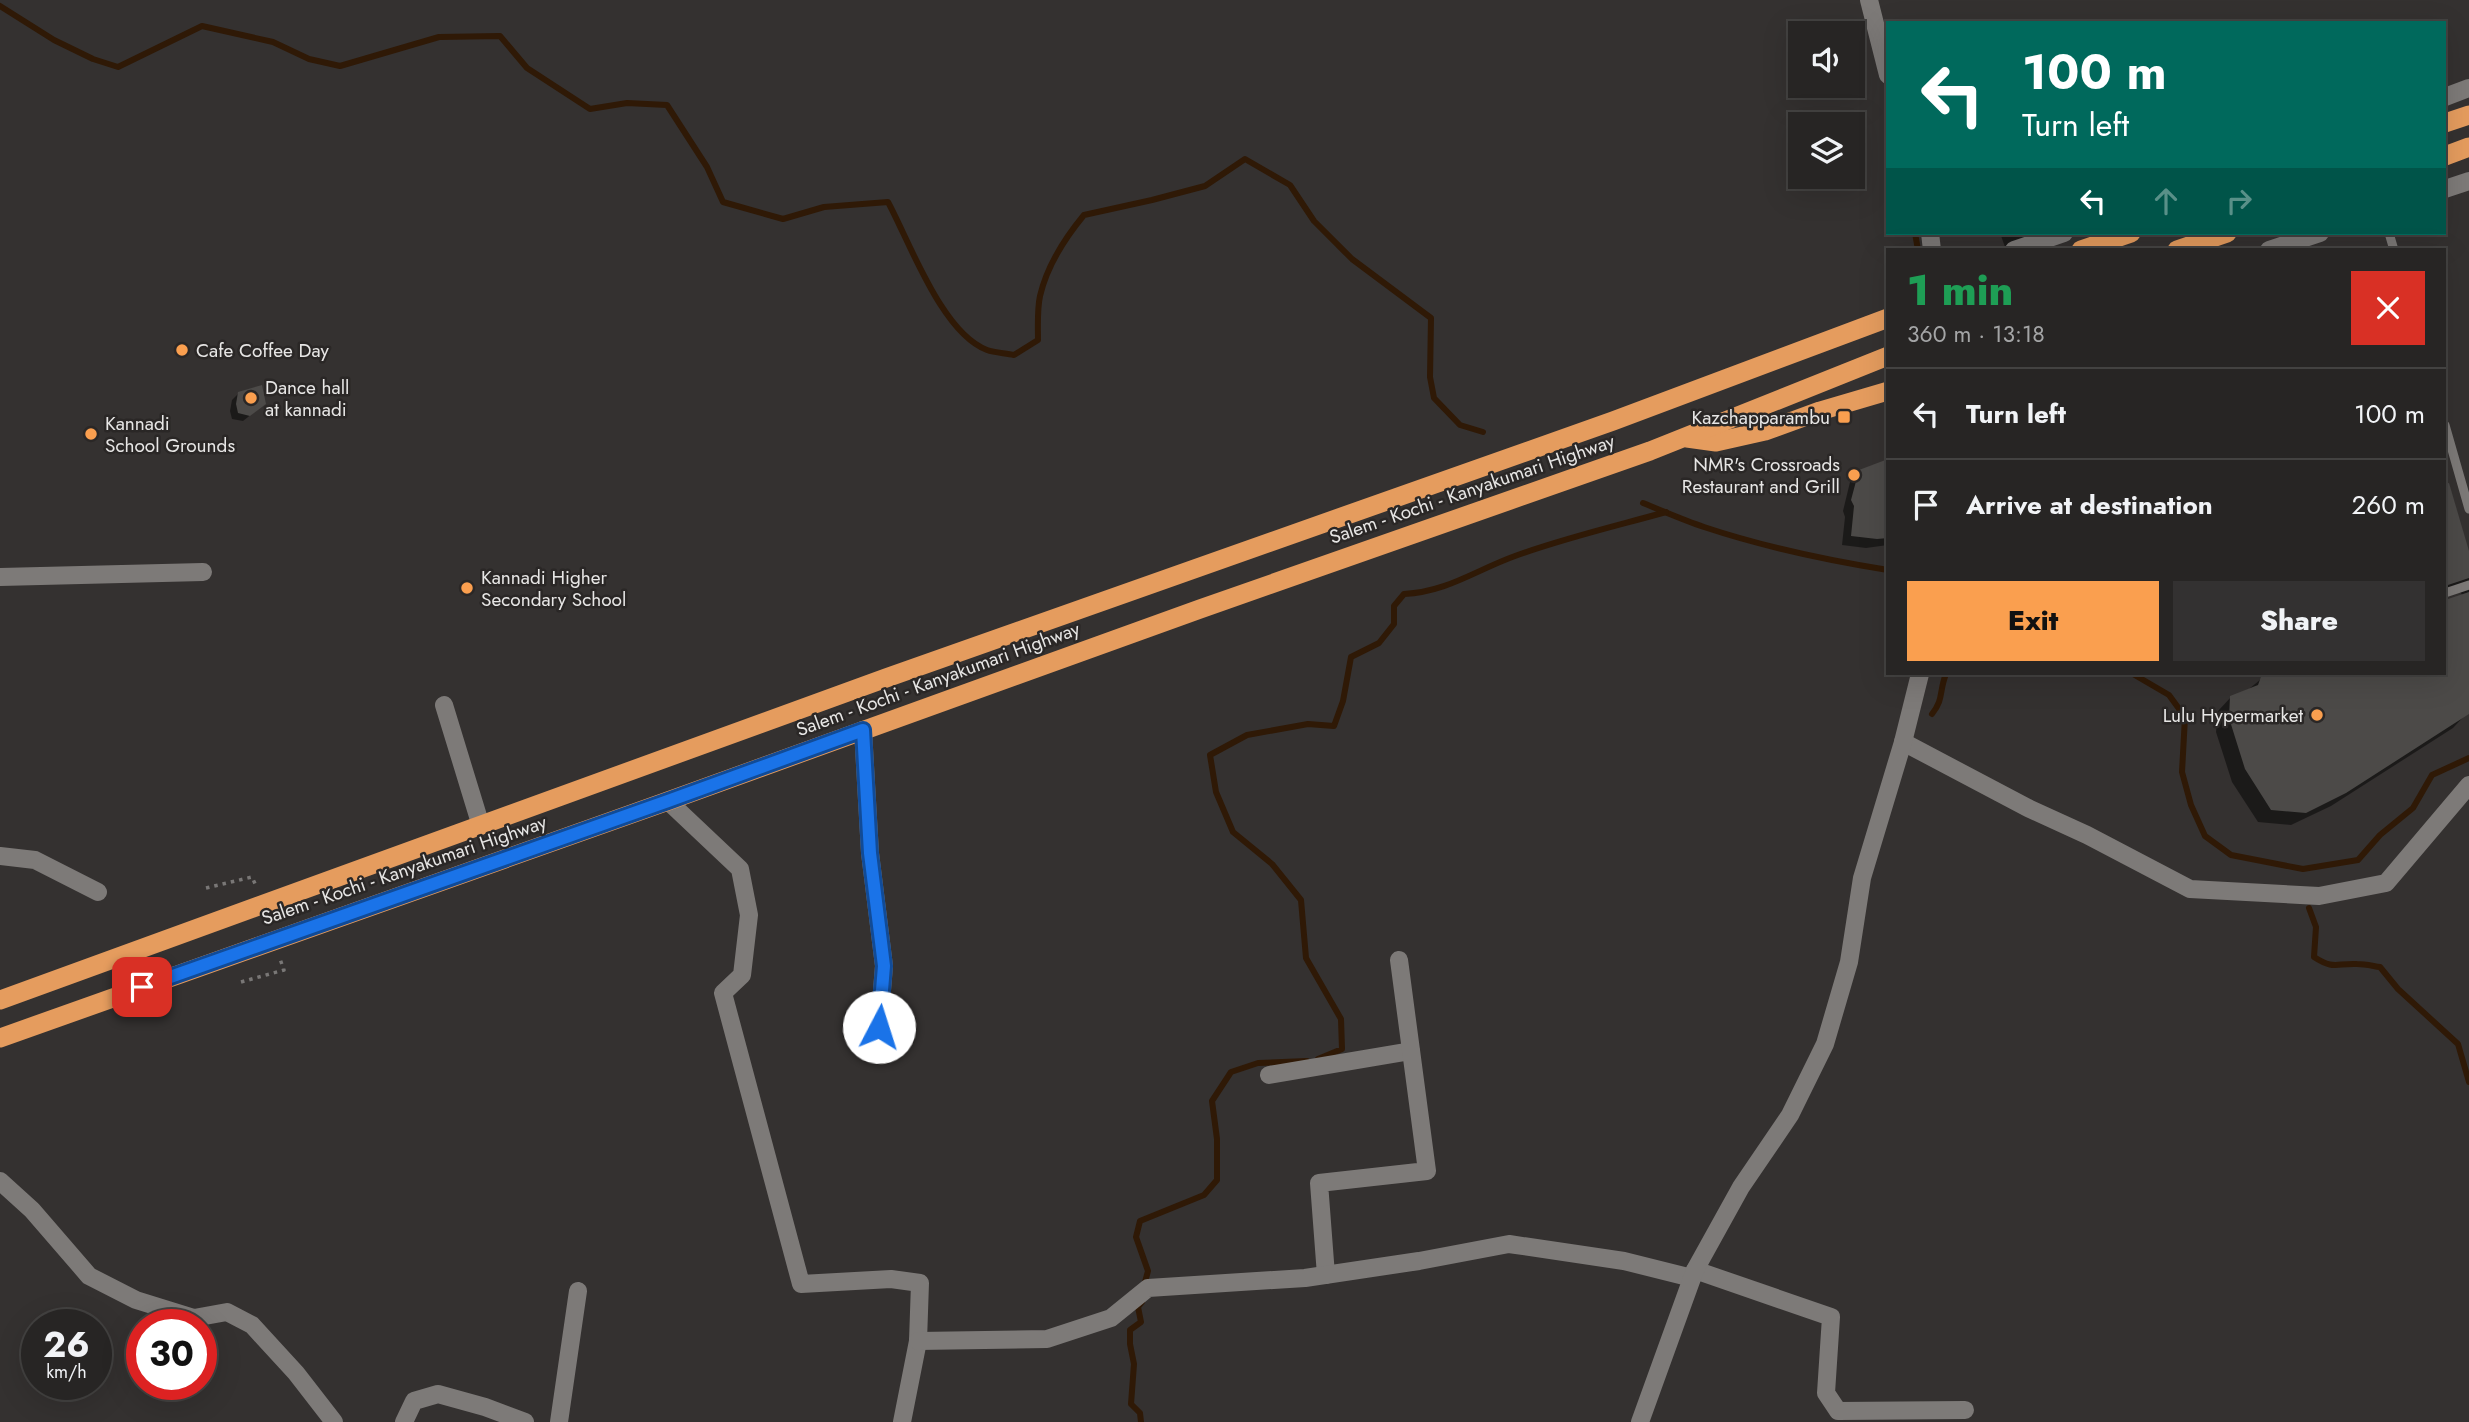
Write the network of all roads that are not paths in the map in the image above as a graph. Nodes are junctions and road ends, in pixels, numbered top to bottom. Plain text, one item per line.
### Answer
1 (1868, 0) edge
2 (1886, 68) edge
3 (2469, 88) edge
4 (2446, 97) edge
5 (2469, 115) edge
6 (2446, 123) edge
7 (2469, 148) edge
8 (2446, 156) edge
9 (2469, 181) edge
10 (2446, 190) edge
11 (2058, 235) edge
12 (2125, 235) edge
13 (2221, 235) edge
14 (2314, 235) edge
15 (2020, 248) edge
16 (2087, 248) edge
17 (2183, 248) edge
18 (2275, 248) edge
19 (1886, 319) edge
20 (1886, 357) edge
21 (1886, 392) edge
22 (2446, 428) edge
23 (1684, 437) junction
24 (2469, 509) edge
25 (203, 572) dead end
26 (0, 577) edge
27 (2469, 585) edge
28 (2446, 593) edge
29 (1920, 675) edge
30 (444, 705) dead end
31 (863, 730) junction
32 (1903, 742) junction
33 (2469, 785) edge
34 (668, 801) junction
35 (481, 825) junction
36 (0, 856) edge
37 (98, 892) dead end
38 (1399, 960) dead end
39 (0, 1000) edge
40 (879, 1027) dead end
41 (0, 1038) edge
42 (1411, 1051) junction
43 (1269, 1075) dead end
44 (0, 1181) edge
45 (1694, 1274) junction
46 (1326, 1275) junction
47 (578, 1291) dead end
48 (918, 1341) junction
49 (1965, 1410) dead end
50 (334, 1422) edge
51 (404, 1422) edge
52 (524, 1422) edge
53 (559, 1422) edge
54 (902, 1422) edge
55 (1640, 1422) edge

1 - 2 street
3 - 4 street
5 - 6 highway
7 - 8 highway
9 - 10 street
11 - 15 street
12 - 16 highway
13 - 17 highway
14 - 18 street
19 - 35 highway, Salem - Kochi - Kanyakumari Highway
20 - 23 highway, Salem - Kochi - Kanyakumari Highway
21 - 23 highway
22 - 24 lane
23 - 31 highway, Salem - Kochi - Kanyakumari Highway
25 - 26 street
27 - 28 lane
29 - 32 street
30 - 35 street
31 - 34 highway, Salem - Kochi - Kanyakumari Highway
31 - 40 street
32 - 33 street
32 - 45 street
34 - 41 highway, Salem - Kochi - Kanyakumari Highway
34 - 48 street
35 - 39 highway, Salem - Kochi - Kanyakumari Highway
36 - 37 street
38 - 42 street
42 - 43 street
42 - 46 street
44 - 50 street
45 - 46 street
45 - 49 street
45 - 55 street
46 - 48 street
47 - 53 street
48 - 54 street
51 - 52 street

